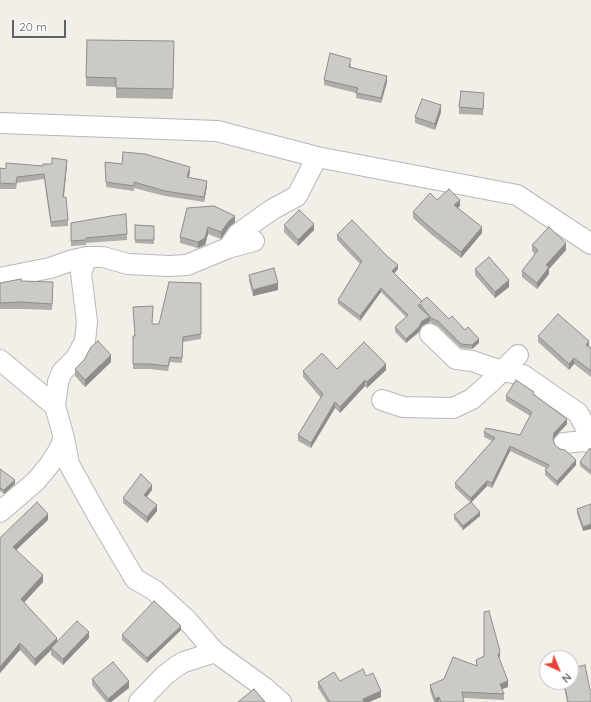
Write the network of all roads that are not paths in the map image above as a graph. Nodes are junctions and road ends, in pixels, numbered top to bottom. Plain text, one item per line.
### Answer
1 (0, 123) edge
2 (317, 157) junction
3 (254, 241) dead end
4 (591, 244) edge
5 (228, 248) junction
6 (87, 257) junction
7 (0, 278) edge
8 (430, 334) dead end
9 (518, 355) dead end
10 (0, 360) edge
11 (502, 371) junction
12 (382, 400) dead end
13 (55, 406) junction
14 (64, 438) junction
15 (591, 438) edge
16 (564, 443) dead end
17 (591, 443) edge
18 (0, 512) edge
19 (215, 652) junction
20 (139, 702) edge
21 (280, 702) edge

1 - 2 street
2 - 4 street
2 - 5 street
3 - 5 street
5 - 6 street
6 - 7 street
6 - 13 street
8 - 11 street
9 - 11 street
10 - 13 street
11 - 12 street
11 - 15 street
13 - 14 street
14 - 18 street
14 - 19 street
16 - 17 street
19 - 20 street
19 - 21 street

